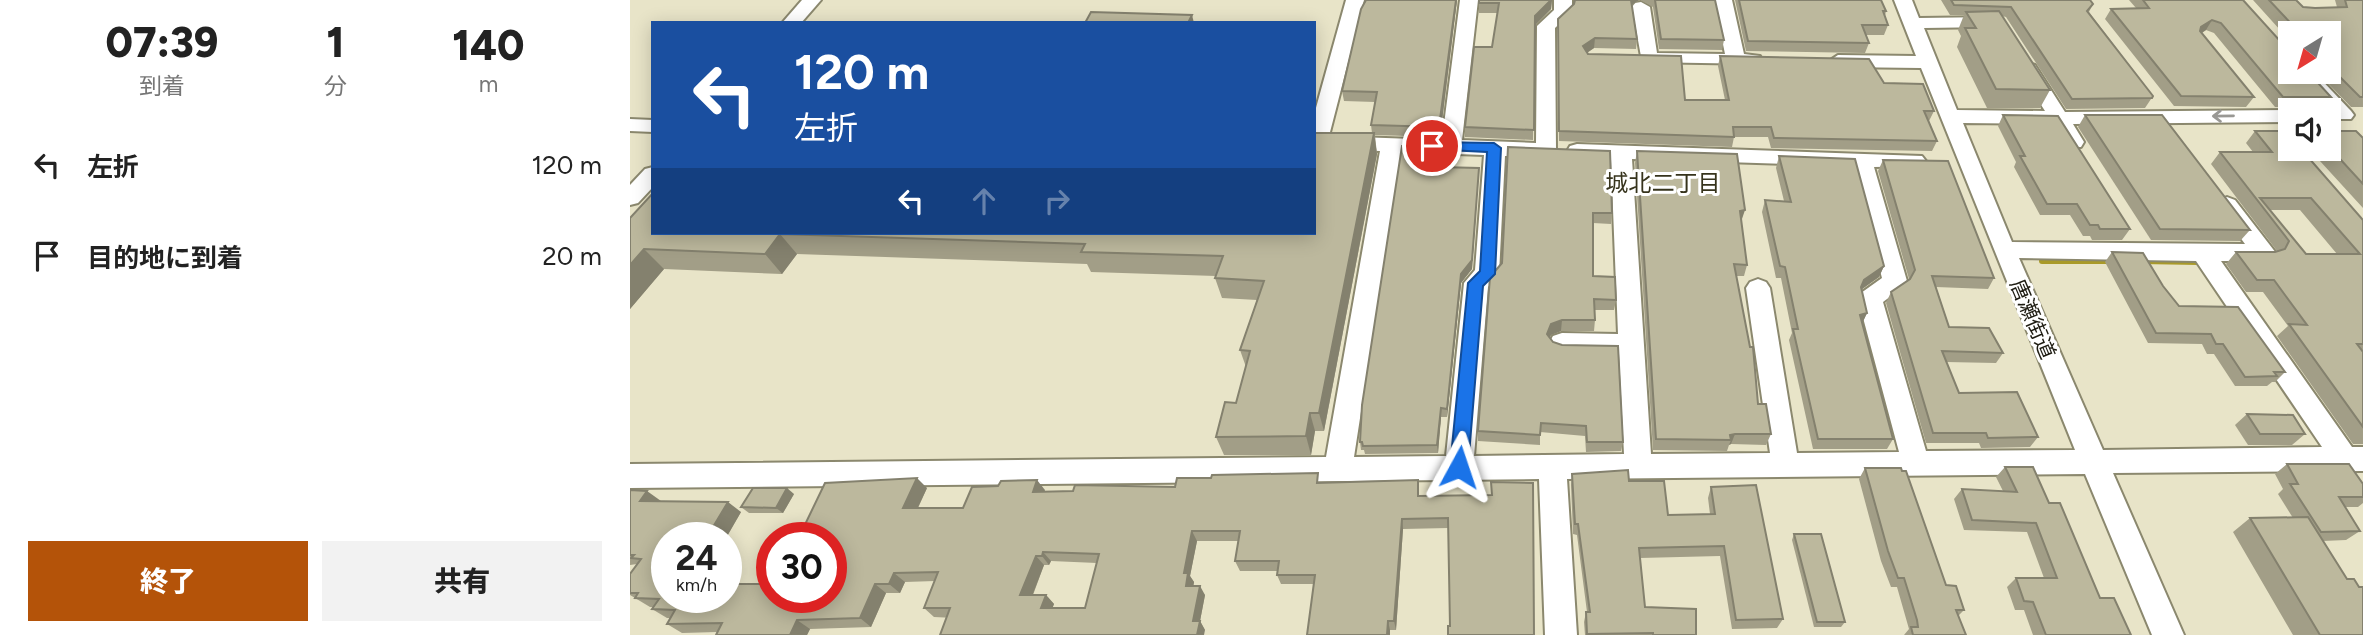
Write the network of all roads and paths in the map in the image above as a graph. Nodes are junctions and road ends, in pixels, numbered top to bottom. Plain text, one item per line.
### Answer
1 (812, 0) edge
2 (1355, 0) edge
3 (1469, 0) edge
4 (1563, 0) edge
5 (1723, 0) edge
6 (1903, 0) edge
7 (1641, 7) dead end
8 (793, 21) edge
9 (1913, 23) junction
10 (2005, 33) edge
11 (2018, 54) edge
12 (1736, 60) junction
13 (1777, 61) edge
14 (1818, 61) edge
15 (1928, 62) junction
16 (2314, 84) edge
17 (2249, 94) edge
18 (2152, 95) edge
19 (1950, 116) junction
20 (2266, 116) junction
21 (2059, 118) junction
22 (2344, 118) edge
23 (2278, 121) edge
24 (2169, 124) junction
25 (630, 125) edge
26 (651, 126) edge
27 (1316, 142) edge
28 (1392, 145) junction
29 (1451, 147) junction
30 (1494, 148) junction
31 (1546, 150) junction
32 (1620, 152) junction
33 (1862, 160) junction
34 (1969, 161) junction
35 (2087, 162) edge
36 (651, 176) edge
37 (2217, 190) edge
38 (630, 198) edge
39 (2130, 229) edge
40 (2004, 250) junction
41 (2144, 252) junction
42 (2202, 253) junction
43 (1758, 288) dead end
44 (1562, 343) edge
45 (1631, 344) junction
46 (2354, 459) edge
47 (2093, 461) junction
48 (1916, 463) junction
49 (1785, 464) junction
50 (1638, 466) junction
51 (1459, 467) junction
52 (1552, 467) junction
53 (1338, 469) junction
54 (630, 476) edge
55 (1561, 635) edge
56 (2168, 635) edge

1 - 8 street
2 - 27 street
3 - 29 street
4 - 31 street
5 - 12 street
6 - 9 street, 唐瀬街道
7 - 12 street
9 - 10 street
9 - 15 street, 唐瀬街道
11 - 21 street
12 - 13 street
14 - 15 street
15 - 19 street, 唐瀬街道
16 - 22 street
17 - 20 street
18 - 24 street
19 - 21 street
19 - 34 street, 唐瀬街道
20 - 23 street
20 -> 24 street
21 - 24 street
21 - 35 street
25 - 26 street
27 - 28 street
28 - 29 street
28 - 53 street
29 - 30 street
30 - 31 street
30 - 51 street
31 - 32 street
32 - 33 street
32 - 45 street
33 - 34 street
33 - 48 street
34 - 40 street, 唐瀬街道
36 - 38 street
37 - 42 street
39 - 41 street
40 - 41 street
40 - 47 street, 唐瀬街道
41 - 42 street
42 - 46 street
43 - 49 street
44 - 45 street
45 - 50 street
46 - 47 street
47 - 48 street
47 - 56 street, 唐瀬街道
48 - 49 street
49 - 50 street
50 - 52 street
51 - 52 street
51 - 53 street
52 - 55 street
53 - 54 street

